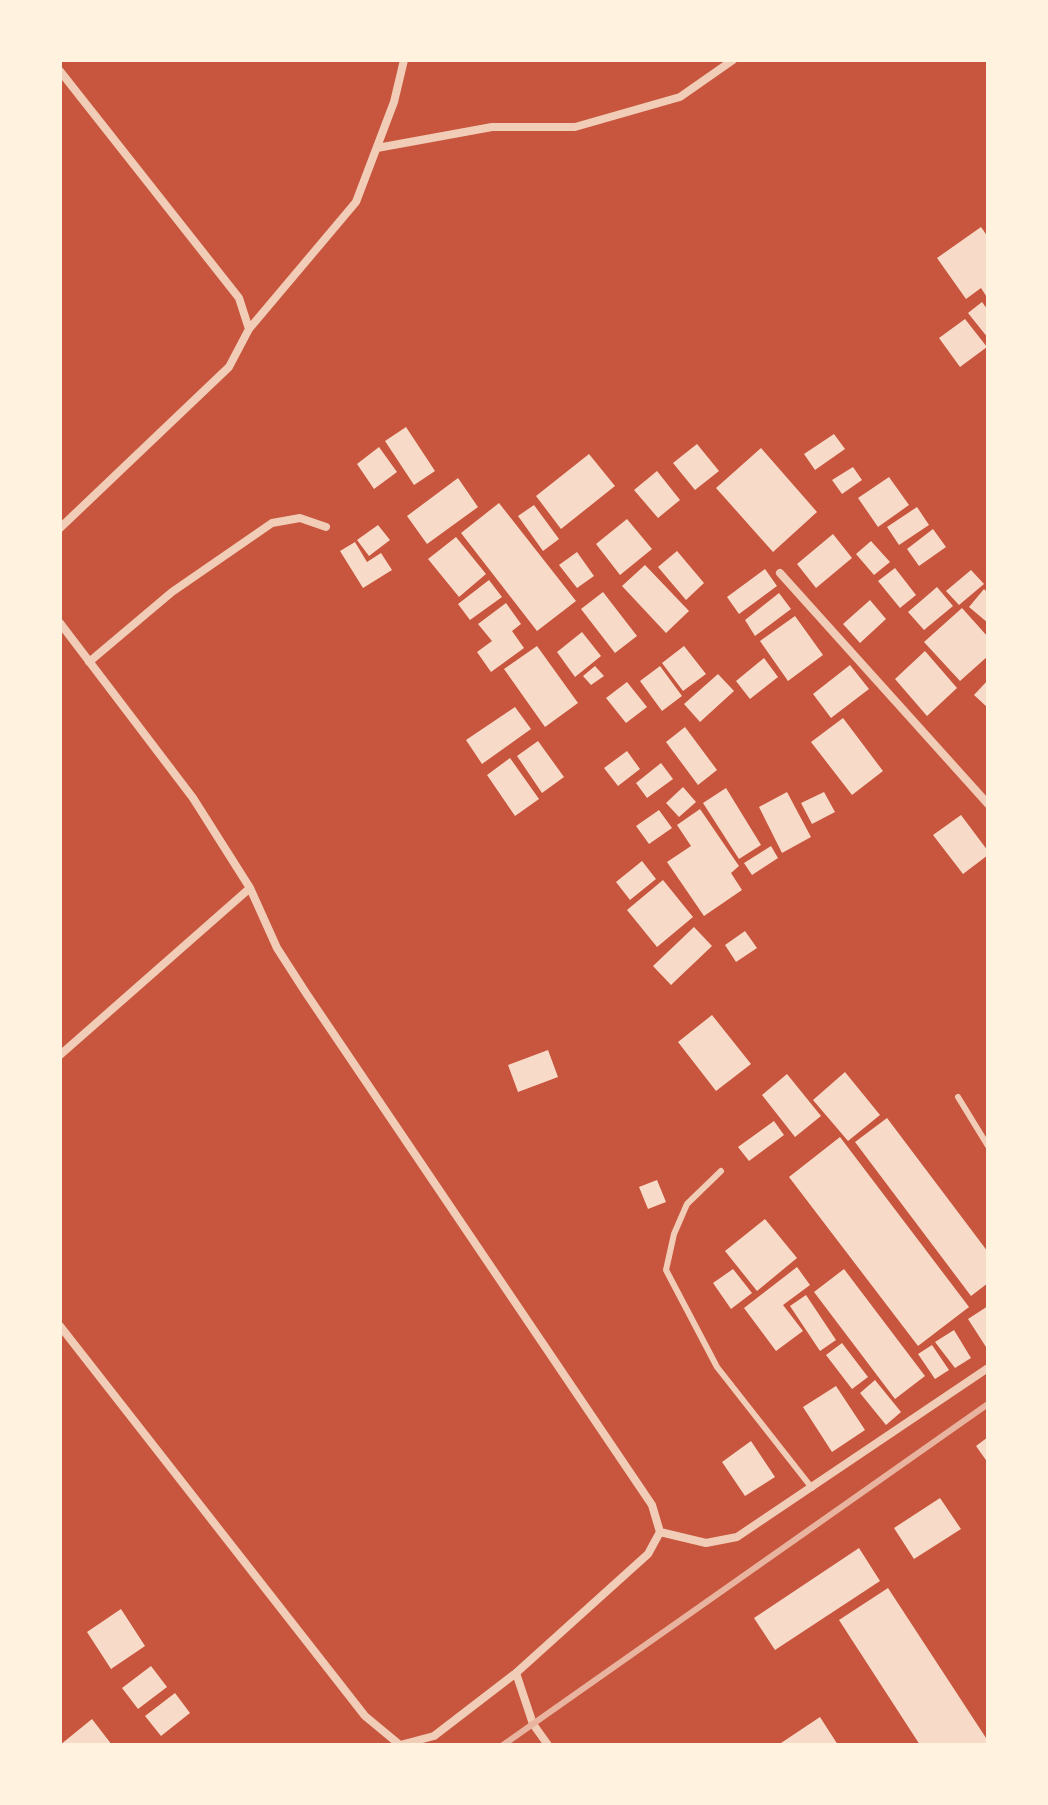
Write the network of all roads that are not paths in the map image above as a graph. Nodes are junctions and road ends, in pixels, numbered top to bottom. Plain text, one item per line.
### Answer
1 (404, 60) edge
2 (733, 60) edge
3 (60, 71) edge
4 (377, 148) junction
5 (249, 329) junction
6 (326, 527) dead end
7 (60, 528) edge
8 (780, 573) dead end
9 (60, 623) edge
10 (89, 662) junction
11 (988, 804) edge
12 (250, 888) junction
13 (60, 1055) edge
14 (958, 1097) dead end
15 (988, 1146) edge
16 (721, 1171) dead end
17 (60, 1326) edge
18 (988, 1368) edge
19 (812, 1489) junction
20 (660, 1532) junction
21 (516, 1673) junction
22 (548, 1745) edge

1 - 4 street
2 - 4 street
3 - 5 street
4 - 5 street
5 - 7 street
6 - 10 street
8 - 11 street
9 - 10 street
10 - 12 street
12 - 13 street
12 - 20 street
14 - 15 lane
16 - 19 lane
17 - 21 street
18 - 19 street
19 - 20 street
20 - 21 street
21 - 22 street

